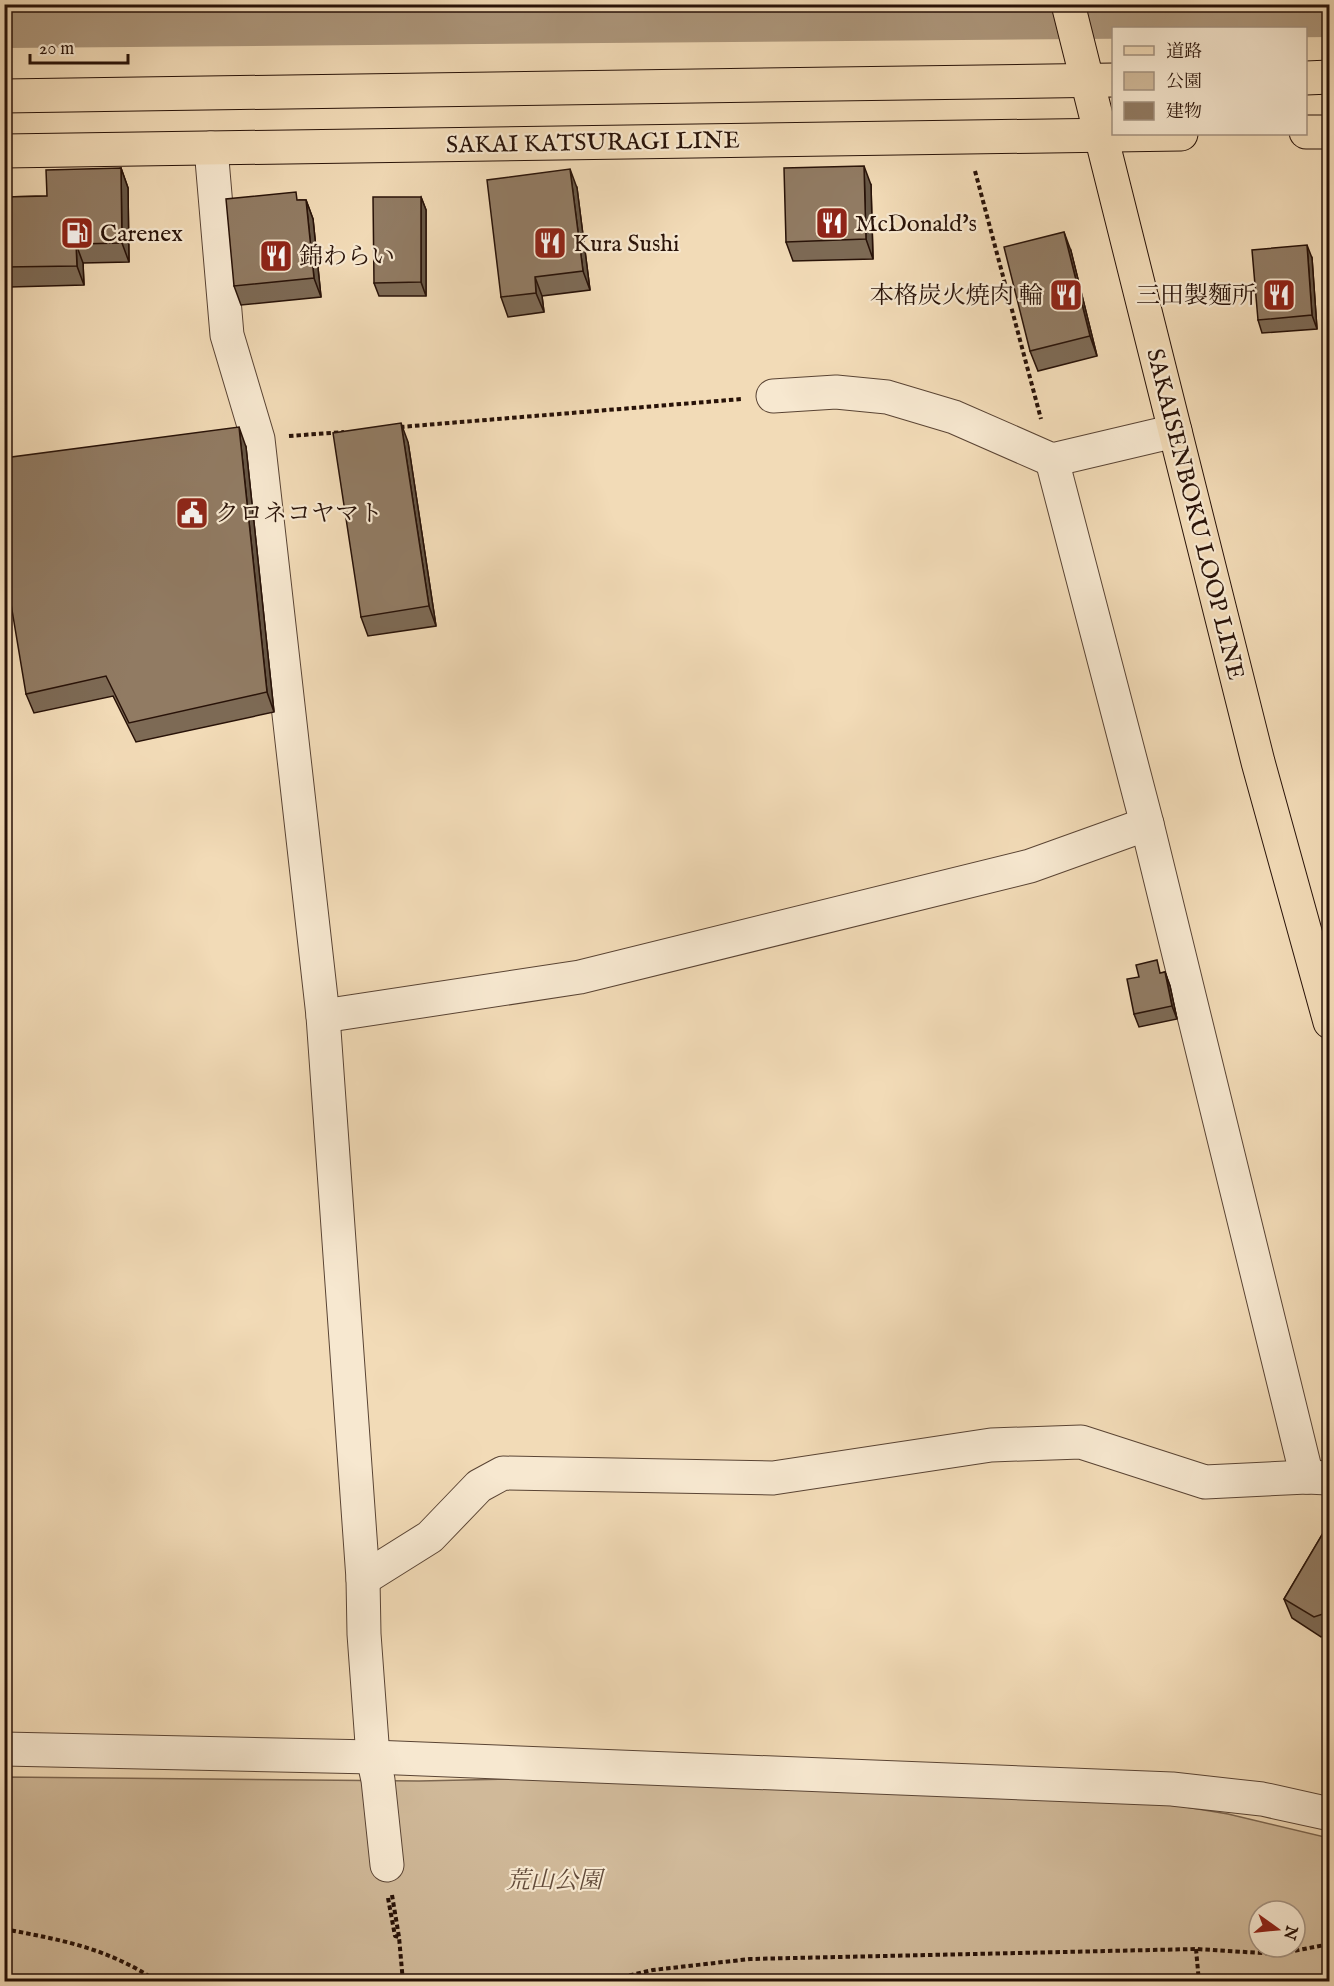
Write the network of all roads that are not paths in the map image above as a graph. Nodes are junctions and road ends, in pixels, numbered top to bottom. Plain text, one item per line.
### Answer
1 (1071, 18) edge
2 (1329, 77) edge
3 (1307, 78) edge
4 (1100, 80) edge
5 (4, 96) edge
6 (1307, 132) edge
7 (1329, 132) edge
8 (1100, 134) junction
9 (1112, 134) edge
10 (211, 148) junction
11 (4, 151) edge
12 (773, 396) road end
13 (1175, 431) junction
14 (1052, 460) junction
15 (1147, 824) junction
16 (323, 1016) junction
17 (1329, 1022) edge
18 (1318, 1478) edge
19 (363, 1579) junction
20 (4, 1749) edge
21 (373, 1757) junction
22 (1329, 1814) edge
23 (387, 1865) road end

1 - 4 main road, SAKAISENBOKU LOOP LINE
2 - 3 main road
4 - 5 main road
4 - 8 main road, SAKAISENBOKU LOOP LINE
6 - 7 main road
8 - 9 main road, SAKAI KATSURAGI LINE
8 - 10 main road, SAKAI KATSURAGI LINE
8 - 13 main road, SAKAISENBOKU LOOP LINE
10 - 11 main road, SAKAI KATSURAGI LINE
10 - 16 street
12 - 14 street
13 - 14 street
13 - 17 main road, SAKAISENBOKU LOOP LINE
14 - 15 street
15 - 16 street
15 - 18 street
16 - 19 street
18 - 19 street
19 - 21 street
20 - 21 street
21 - 22 street
21 - 23 street

